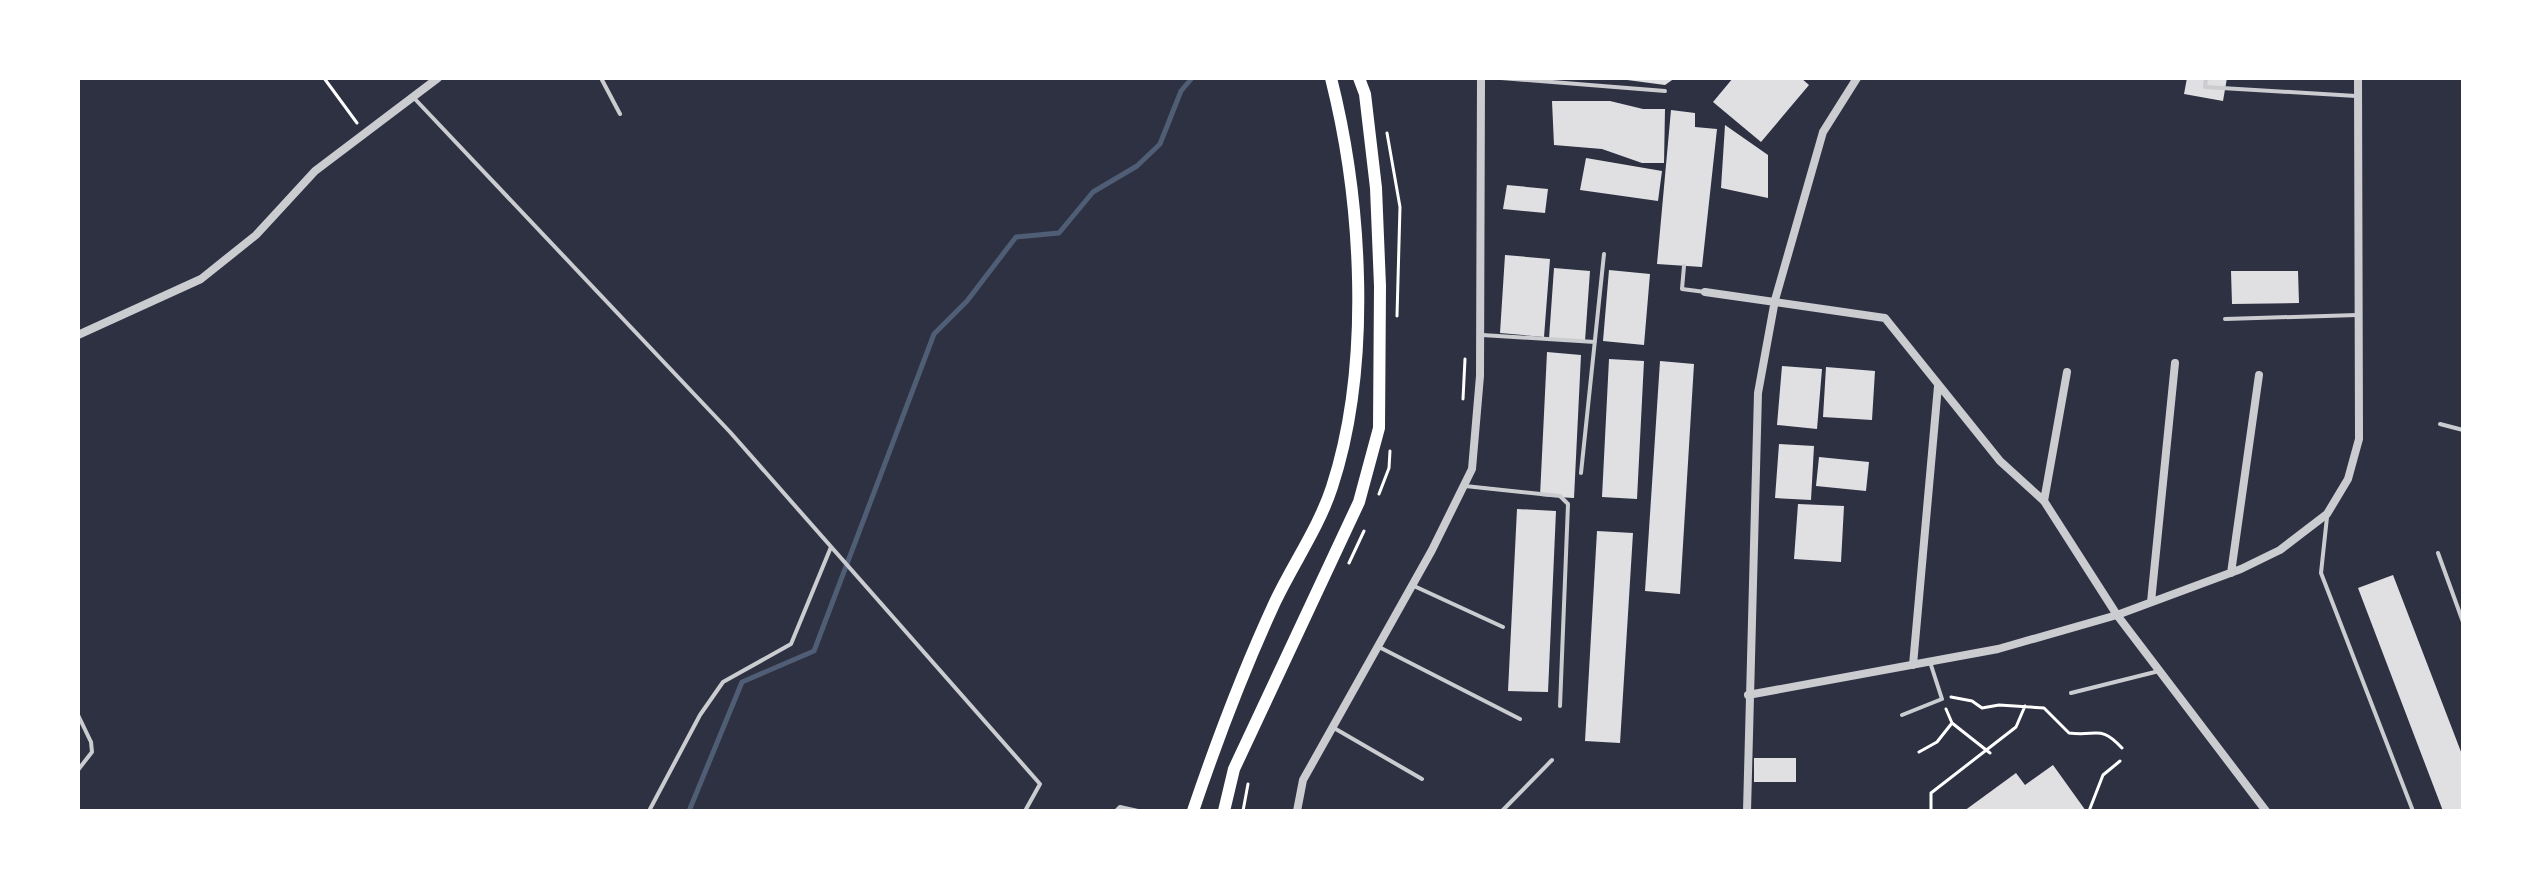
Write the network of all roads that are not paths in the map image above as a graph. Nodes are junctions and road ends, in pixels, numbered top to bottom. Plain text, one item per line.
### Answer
1 (438, 78) edge
2 (601, 78) edge
3 (1331, 78) edge
4 (1359, 78) edge
5 (1481, 78) edge
6 (1501, 78) edge
7 (1857, 78) edge
8 (2206, 78) edge
9 (2358, 78) edge
10 (1665, 91) dead end
11 (2358, 97) junction
12 (414, 98) junction
13 (620, 114) dead end
14 (1604, 254) dead end
15 (1684, 266) dead end
16 (1705, 292) joint
17 (1775, 300) junction
18 (2357, 315) junction
19 (2225, 319) dead end
20 (78, 335) edge
21 (1480, 335) junction
22 (1595, 342) junction
23 (2175, 363) dead end
24 (2067, 372) dead end
25 (2259, 375) dead end
26 (1938, 385) junction
27 (2440, 424) dead end
28 (2463, 430) edge
29 (1581, 473) dead end
30 (1464, 485) junction
31 (2044, 501) junction
32 (2327, 514) junction
33 (831, 547) junction
34 (2438, 553) dead end
35 (2231, 573) junction
36 (1412, 585) junction
37 (2151, 602) junction
38 (2117, 615) junction
39 (2463, 622) edge
40 (1503, 627) dead end
41 (1377, 646) junction
42 (1930, 662) junction
43 (1913, 665) junction
44 (2162, 670) junction
45 (2071, 693) dead end
46 (1748, 695) junction
47 (1560, 706) dead end
48 (78, 715) edge
49 (1902, 715) dead end
50 (1520, 719) dead end
51 (1332, 727) junction
52 (1552, 760) dead end
53 (78, 770) edge
54 (1422, 779) dead end
55 (649, 811) edge
56 (1025, 811) edge
57 (1116, 811) edge
58 (1138, 811) edge
59 (1193, 811) edge
60 (1224, 811) edge
61 (1297, 811) edge
62 (1502, 811) edge
63 (1747, 811) edge
64 (2266, 811) edge
65 (2413, 811) edge

1 - 12 street
2 - 13 lane
3 - 59 main road
4 - 60 main road
5 - 21 street
6 - 10 lane
7 - 17 street
8 - 11 lane
9 - 11 street
11 - 18 street
12 - 20 street
12 - 33 lane
14 - 22 lane
15 - 16 lane
16 - 17 street
17 - 26 street
17 - 46 street
18 - 19 lane
18 - 32 street
21 - 22 lane
21 - 30 street
22 - 29 lane
23 - 37 street
24 - 31 street
25 - 35 street
26 - 31 street
26 - 43 street
27 - 28 lane
30 - 36 street
30 - 47 lane
31 - 38 street
32 - 35 street
32 - 65 lane
33 - 55 lane
33 - 56 lane
34 - 39 lane
35 - 37 street
36 - 40 lane
36 - 41 street
37 - 38 street
38 - 42 street
38 - 44 street
41 - 50 lane
41 - 51 street
42 - 43 street
42 - 49 lane
43 - 46 street
44 - 45 lane
44 - 64 street
46 - 63 street
48 - 53 lane
51 - 54 lane
51 - 61 street
52 - 62 lane
57 - 58 lane

